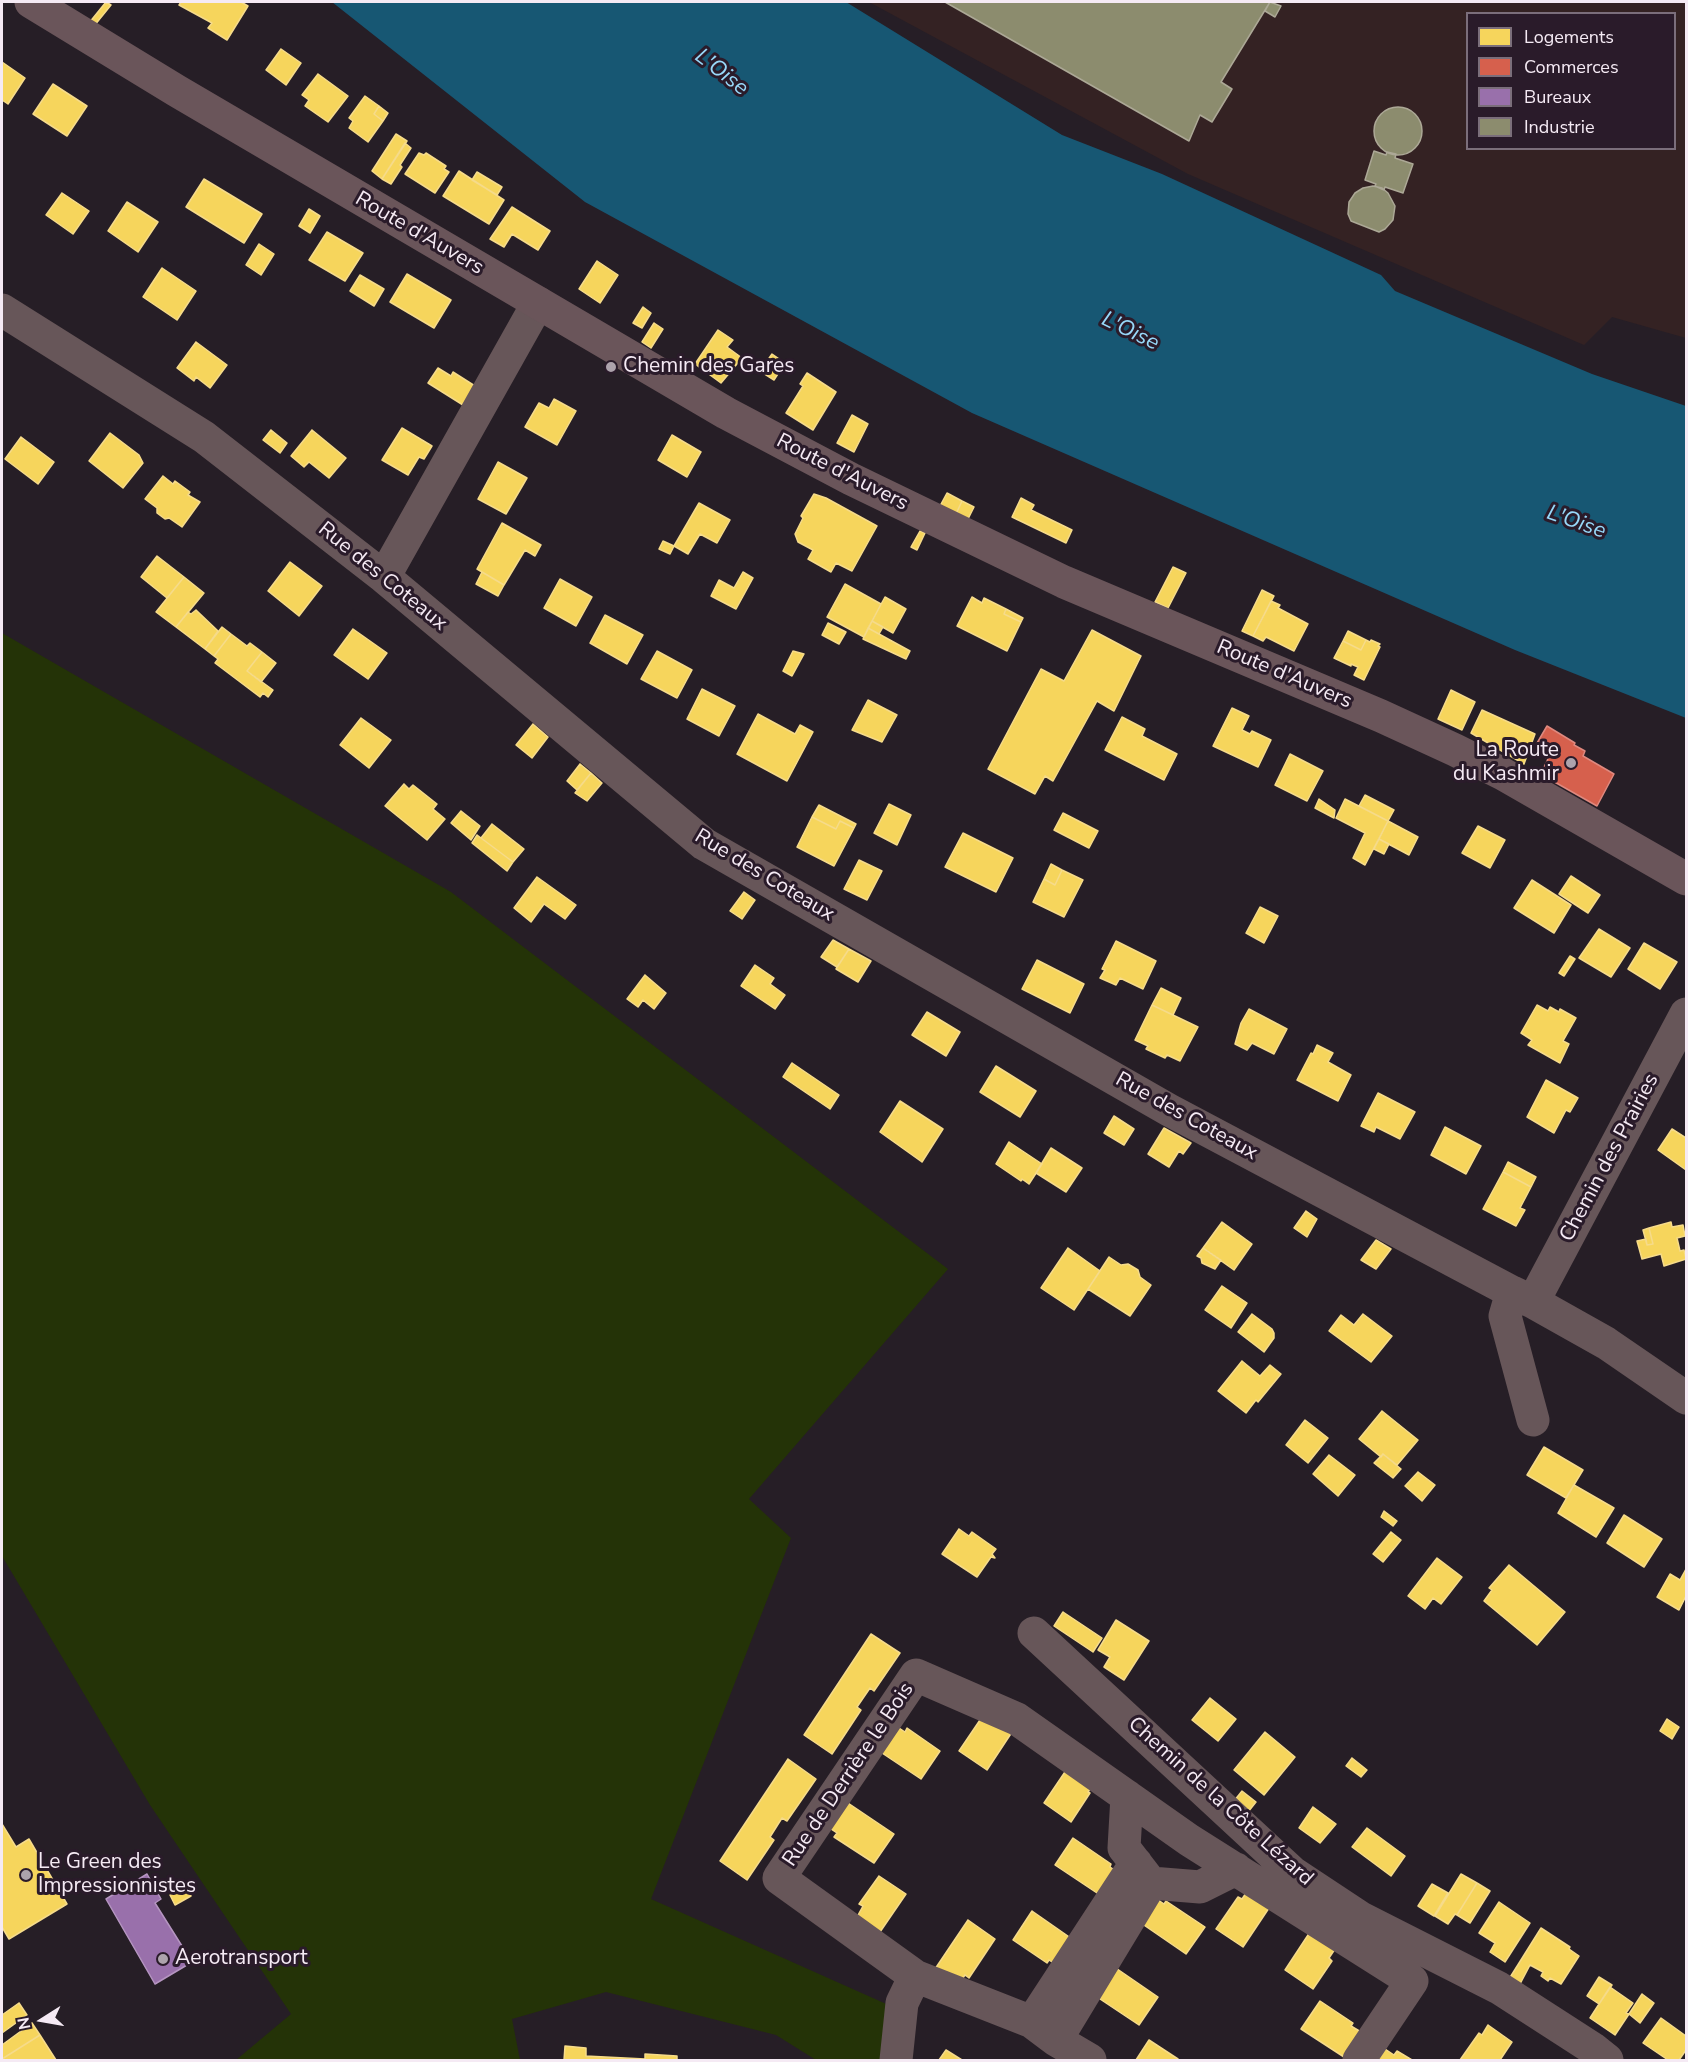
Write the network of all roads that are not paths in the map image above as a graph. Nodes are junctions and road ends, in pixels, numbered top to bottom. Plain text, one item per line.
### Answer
1 (31, 2) edge
2 (538, 303) junction
3 (2, 310) edge
4 (384, 577) junction
5 (1686, 879) edge
6 (1686, 1014) edge
7 (1523, 1297) junction
8 (1686, 1398) edge
9 (1533, 1420) dead end
10 (1034, 1633) dead end
11 (1127, 1796) junction
12 (1236, 1869) junction
13 (1143, 1873) junction
14 (915, 1976) junction
15 (1044, 2031) junction
16 (896, 2061) edge
17 (1090, 2061) edge
18 (1359, 2061) edge
19 (1606, 2061) edge

1 - 2 main road, Route d'Auvers
2 - 4 street
2 - 5 main road, Route d'Auvers
3 - 4 street, Rue des Coteaux
4 - 7 street, Rue des Coteaux
6 - 7 street, Chemin des Prairies
7 - 8 street, Rue des Coteaux
7 - 9 street, Chemin des Prairies
10 - 19 street, Chemin de la Côte Lézard
11 - 12 street, Rue de Derrière le Bois
11 - 13 street
11 - 14 street, Rue de Derrière le Bois
12 - 13 street
12 - 18 street, Rue de Derrière le Bois
13 - 15 street
14 - 15 street, Rue de Derrière le Bois
14 - 16 street
15 - 17 street, Rue de Derrière le Bois

